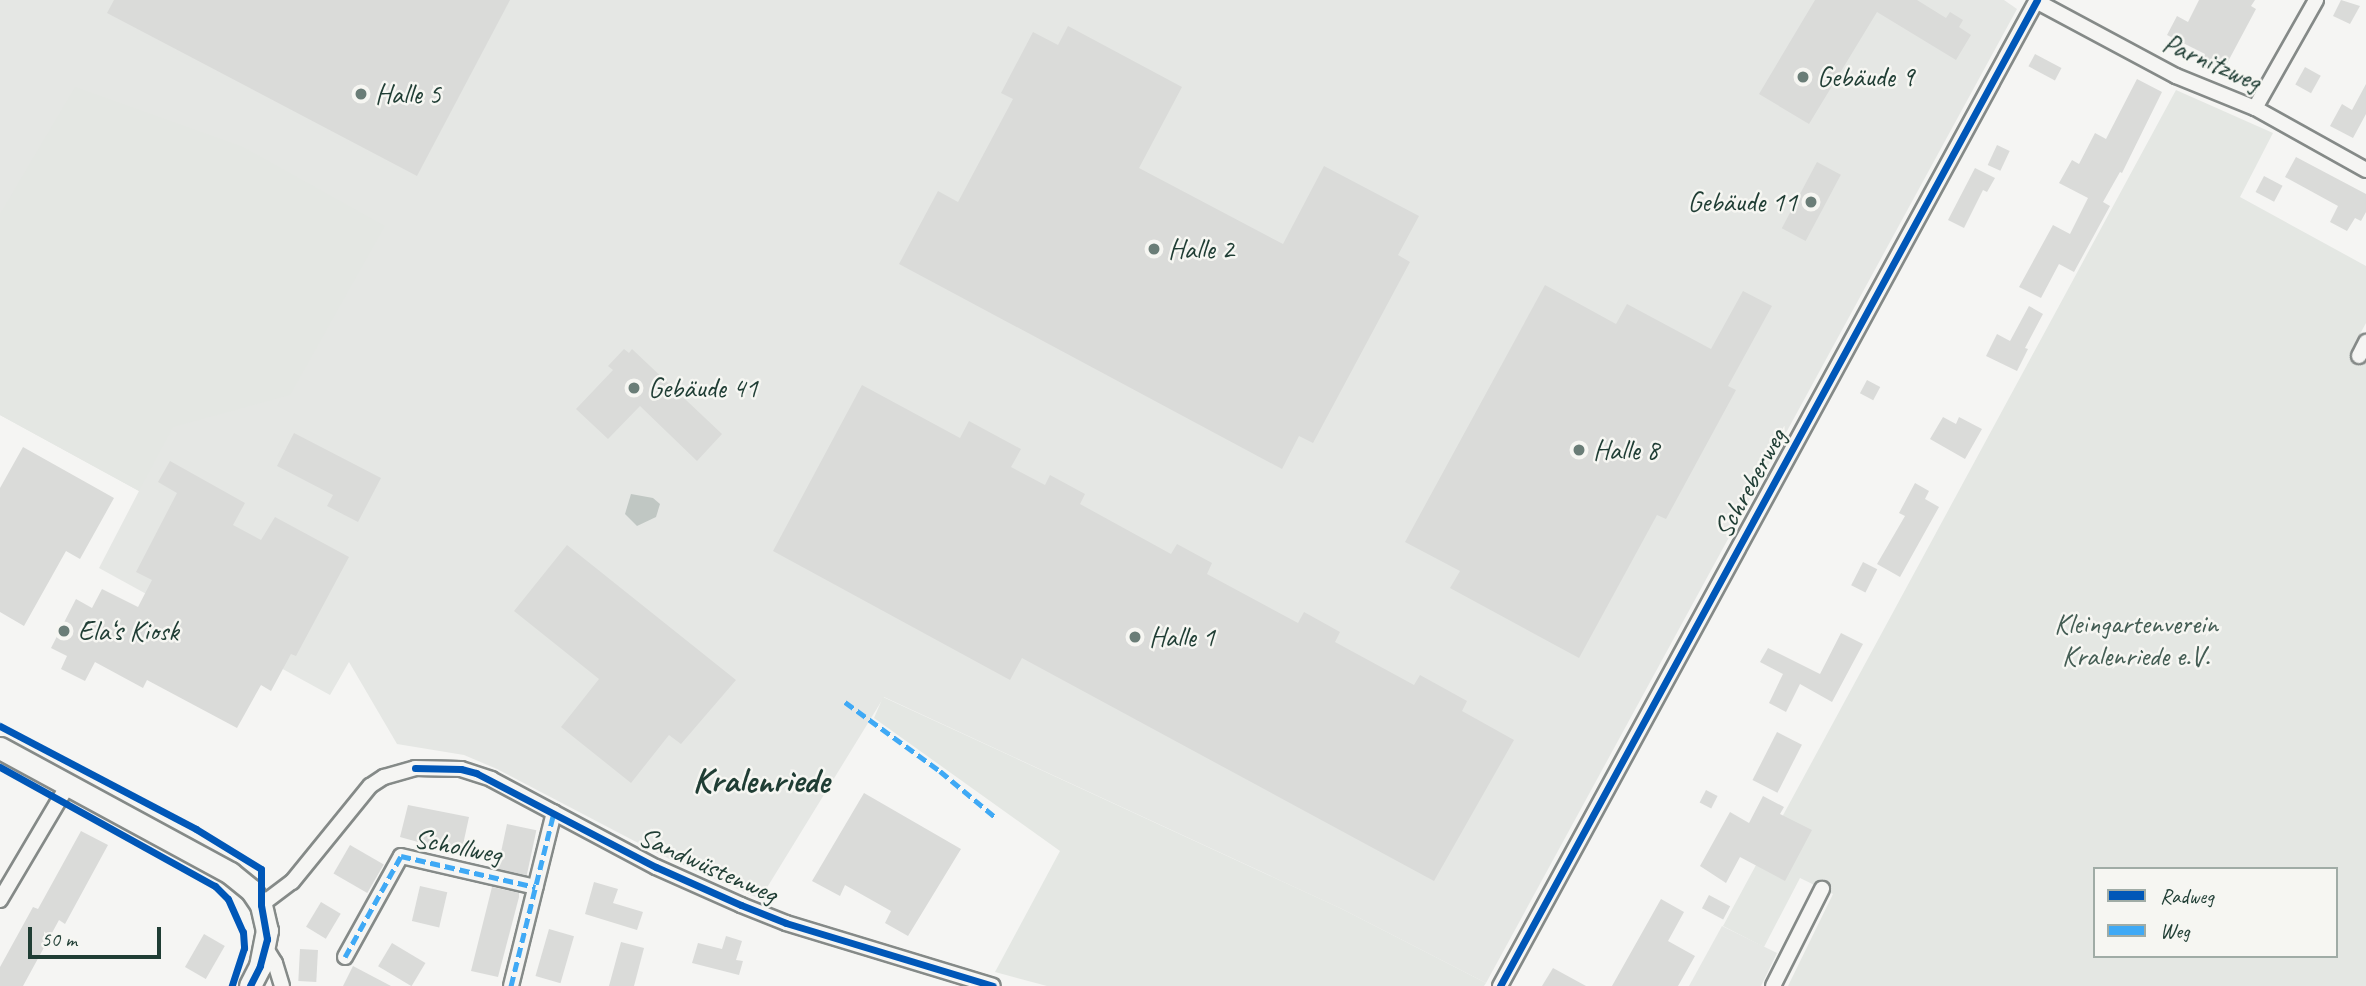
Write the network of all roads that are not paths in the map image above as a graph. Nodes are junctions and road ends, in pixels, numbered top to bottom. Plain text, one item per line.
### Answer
1 (2316, 0) edge
2 (2036, 1) edge
3 (2255, 108) junction
4 (2366, 170) edge
5 (2366, 342) edge
6 (2358, 356) dead end
7 (0, 748) edge
8 (68, 785) junction
9 (554, 812) junction
10 (535, 887) junction
11 (1822, 889) dead end
12 (0, 899) edge
13 (261, 905) junction
14 (265, 947) junction
15 (345, 957) dead end
16 (250, 986) edge
17 (282, 986) edge
18 (511, 986) edge
19 (993, 986) edge
20 (1500, 986) edge
21 (1773, 986) edge

1 - 3 street
2 - 3 street, Parnitzweg
2 - 20 street, Schreberweg
3 - 4 street, Parnitzweg
5 - 6 street
7 - 8 main road
8 - 12 street
8 - 13 main road
9 - 10 street, Schollweg
9 - 13 street, Sandwüstenweg
9 - 19 street, Sandwüstenweg
10 - 15 street, Schollweg
10 - 18 street, Schollweg
11 - 21 street
13 - 14 main road
14 - 16 main road
14 - 17 street

